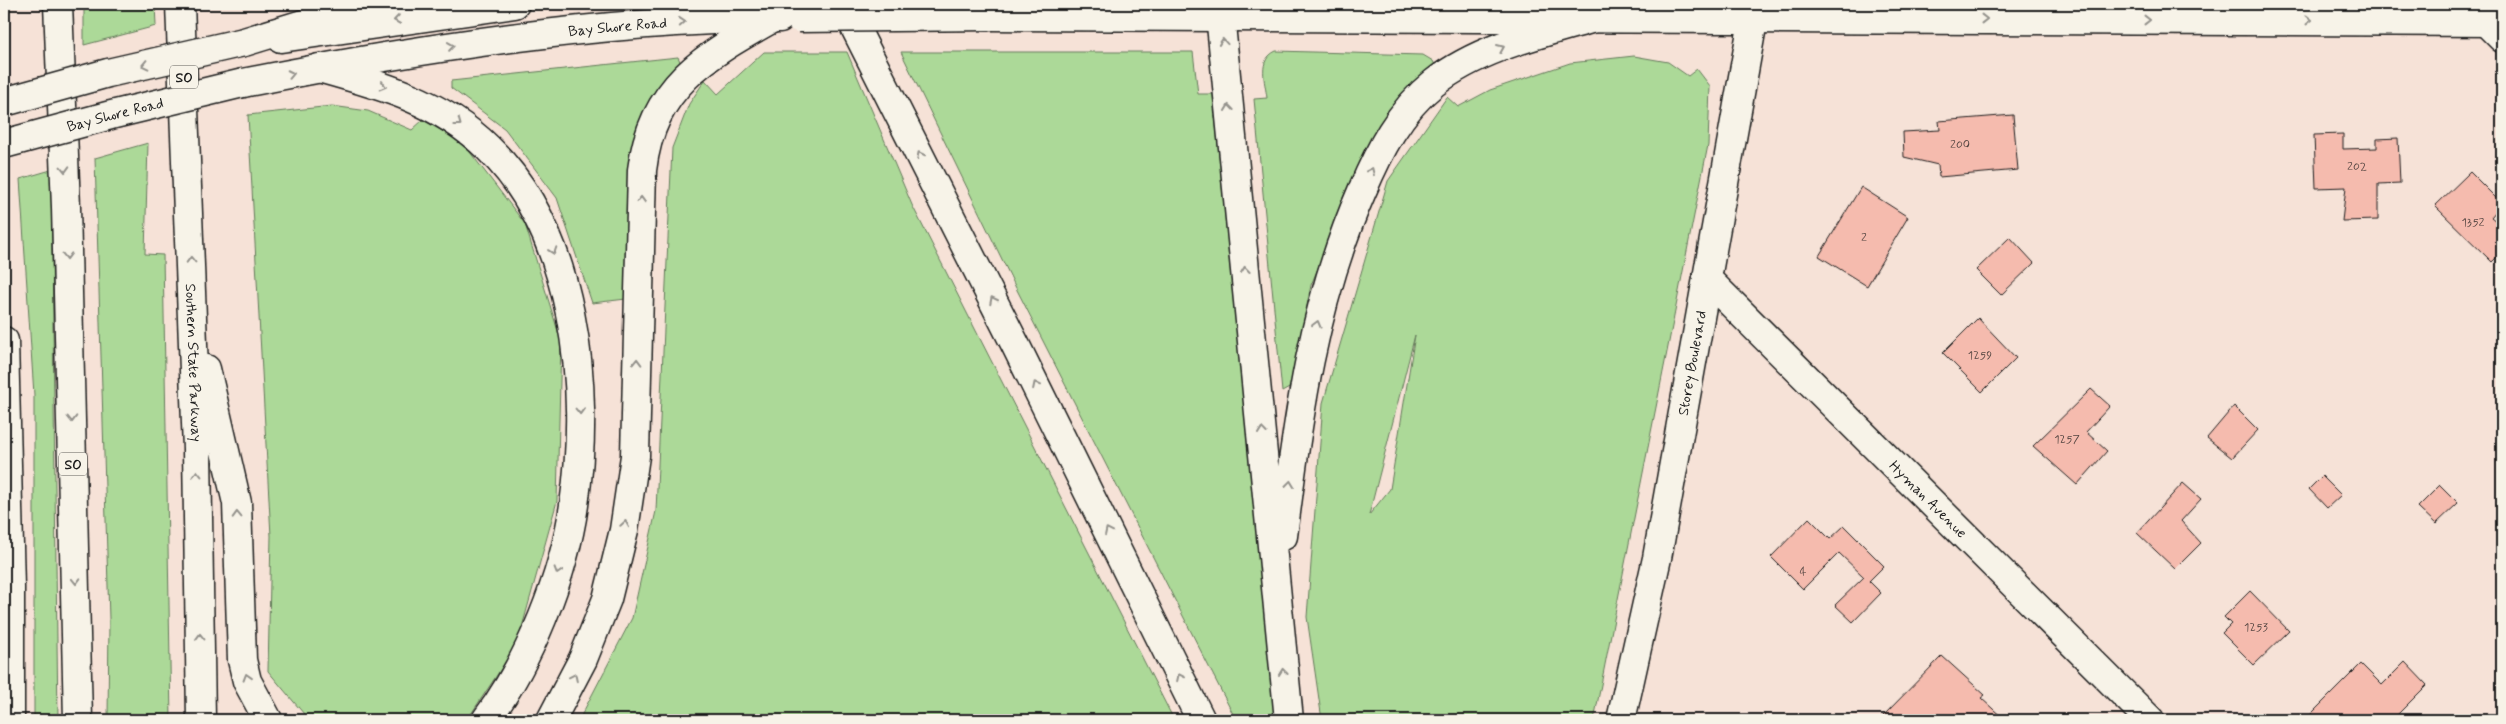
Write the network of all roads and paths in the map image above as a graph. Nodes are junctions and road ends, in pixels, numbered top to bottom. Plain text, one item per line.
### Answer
1 (58, 4) edge
2 (180, 4) edge
3 (359, 4) edge
4 (514, 4) edge
5 (843, 4) edge
6 (1220, 10) edge
7 (1754, 11) edge
8 (786, 18) junction
9 (1594, 18) junction
10 (2489, 21) edge
11 (244, 42) junction
12 (319, 68) junction
13 (4, 102) edge
14 (4, 144) edge
15 (1706, 279) junction
16 (192, 309) junction
17 (4, 357) edge
18 (1277, 584) junction
19 (10, 720) edge
20 (78, 720) edge
21 (201, 720) edge
22 (268, 720) edge
23 (486, 720) edge
24 (551, 720) edge
25 (1201, 720) edge
26 (1289, 720) edge
27 (1621, 720) edge
28 (2150, 720) edge

1 -> 20 main road, SO
16 -> 2 main road, Southern State Parkway / SO
3 - 11 main road
4 -> 11 main road
25 -> 5 main road
6 - 8 main road, Bay Shore Road, bridge
6 - 9 main road, Bay Shore Road
18 -> 6 main road
7 - 9 main road, Bay Shore Road
7 -> 10 main road, Bay Shore Road
7 - 15 main road, Storey Boulevard
12 -> 8 main road, Bay Shore Road
24 -> 8 main road
18 -> 9 main road
11 -> 13 main road, bridge
14 -> 12 main road, Bay Shore Road, bridge
12 -> 23 main road
15 - 27 main road, Storey Boulevard
15 - 28 main road, Hyman Avenue
21 -> 16 main road, Southern State Parkway / SO
22 -> 16 main road
17 - 19 main road
26 -> 18 main road

